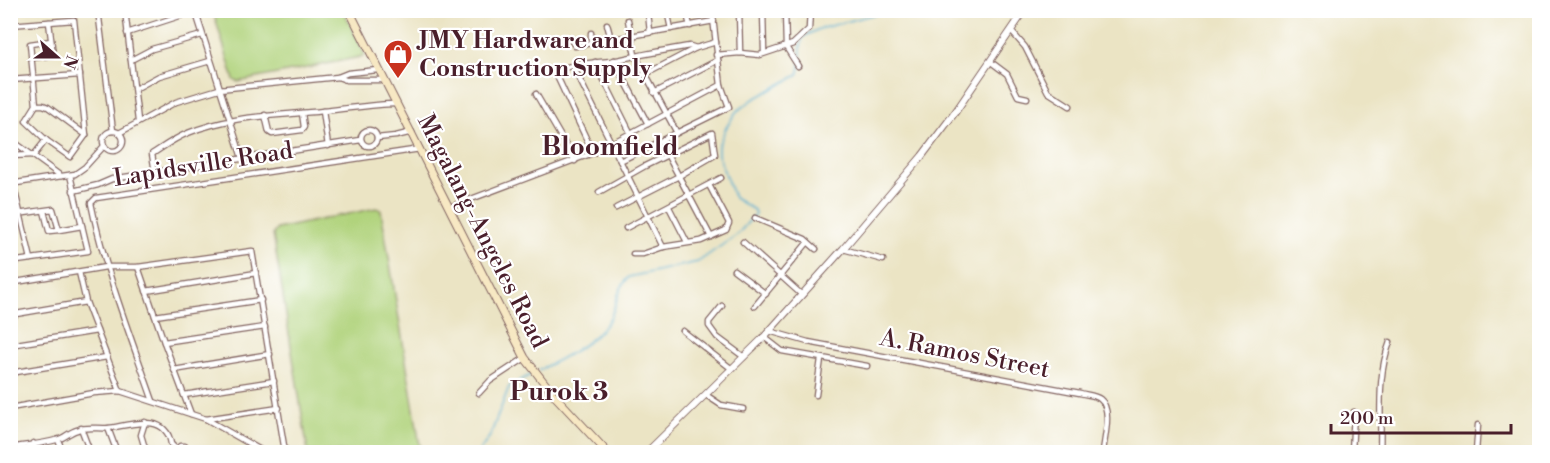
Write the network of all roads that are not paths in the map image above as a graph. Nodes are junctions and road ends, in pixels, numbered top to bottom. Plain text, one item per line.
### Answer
1 (98, 10) edge
2 (125, 10) edge
3 (349, 10) edge
4 (667, 10) edge
5 (686, 10) edge
6 (712, 10) edge
7 (739, 10) edge
8 (763, 10) edge
9 (785, 10) edge
10 (810, 10) edge
11 (1025, 10) edge
12 (195, 11) edge
13 (648, 13) dead end
14 (628, 20) dead end
15 (714, 21) junction
16 (50, 22) junction
17 (607, 24) dead end
18 (10, 25) edge
19 (690, 26) junction
20 (671, 29) junction
21 (1011, 31) junction
22 (650, 32) junction
23 (128, 33) junction
24 (591, 33) dead end
25 (202, 35) junction
26 (630, 35) junction
27 (610, 39) junction
28 (571, 40) dead end
29 (51, 41) junction
30 (591, 42) junction
31 (716, 42) junction
32 (786, 47) junction
33 (696, 48) junction
34 (764, 52) junction
35 (740, 53) junction
36 (635, 55) junction
37 (32, 57) junction
38 (717, 58) junction
39 (131, 60) junction
40 (614, 60) junction
41 (210, 61) junction
42 (991, 62) junction
43 (595, 63) junction
44 (573, 66) junction
45 (798, 66) dead end
46 (378, 70) junction
47 (365, 72) junction
48 (80, 75) junction
49 (644, 75) junction
50 (338, 76) junction
51 (10, 80) edge
52 (34, 80) junction
53 (367, 80) junction
54 (384, 80) junction
55 (721, 85) junction
56 (219, 88) junction
57 (135, 89) junction
58 (654, 93) junction
59 (536, 94) dead end
60 (1027, 98) dead end
61 (396, 104) junction
62 (36, 105) junction
63 (1070, 106) dead end
64 (323, 111) junction
65 (302, 113) junction
66 (666, 115) junction
67 (265, 116) junction
68 (138, 121) junction
69 (229, 121) junction
70 (648, 124) junction
71 (113, 130) junction
72 (412, 132) junction
73 (119, 133) junction
74 (631, 134) junction
75 (677, 134) junction
76 (87, 135) junction
77 (377, 138) junction
78 (10, 139) edge
79 (46, 140) junction
80 (361, 140) junction
81 (612, 143) junction
82 (104, 146) junction
83 (328, 146) junction
84 (420, 149) junction
85 (593, 153) junction
86 (34, 155) junction
87 (10, 156) edge
88 (668, 156) junction
89 (242, 158) junction
90 (575, 161) junction
91 (620, 161) junction
92 (155, 172) junction
93 (70, 175) junction
94 (61, 176) junction
95 (679, 176) junction
96 (627, 177) junction
97 (721, 178) dead end
98 (12, 183) edge
99 (709, 184) junction
100 (73, 191) junction
101 (599, 192) dead end
102 (689, 196) junction
103 (638, 197) junction
104 (450, 207) junction
105 (669, 207) junction
106 (616, 208) dead end
107 (44, 210) junction
108 (21, 214) junction
109 (10, 215) edge
110 (649, 218) junction
111 (755, 218) dead end
112 (82, 226) junction
113 (626, 228) dead end
114 (59, 230) junction
115 (711, 237) junction
116 (687, 242) junction
117 (743, 242) dead end
118 (808, 242) junction
119 (663, 247) junction
120 (816, 249) dead end
121 (843, 249) junction
122 (633, 254) dead end
123 (31, 259) junction
124 (883, 260) dead end
125 (10, 262) edge
126 (106, 267) junction
127 (138, 267) junction
128 (734, 270) dead end
129 (79, 272) junction
130 (256, 273) junction
131 (780, 276) junction
132 (10, 283) edge
133 (147, 291) junction
134 (766, 294) junction
135 (802, 295) junction
136 (261, 300) junction
137 (86, 302) junction
138 (722, 306) dead end
139 (755, 306) dead end
140 (10, 315) edge
141 (155, 316) junction
142 (265, 327) junction
143 (97, 331) junction
144 (683, 331) dead end
145 (770, 331) junction
146 (764, 337) junction
147 (164, 342) junction
148 (1390, 342) dead end
149 (10, 345) edge
150 (270, 354) junction
151 (107, 357) junction
152 (744, 357) junction
153 (525, 358) junction
154 (821, 359) junction
155 (867, 366) dead end
156 (732, 369) junction
157 (174, 370) junction
158 (10, 373) edge
159 (274, 381) junction
160 (120, 391) junction
161 (479, 393) dead end
162 (706, 394) junction
163 (184, 395) junction
164 (816, 395) dead end
165 (153, 400) junction
166 (10, 408) edge
167 (279, 408) junction
168 (743, 409) dead end
169 (1354, 412) dead end
170 (191, 414) junction
171 (206, 419) junction
172 (145, 422) junction
173 (1478, 425) dead end
174 (81, 428) junction
175 (108, 428) junction
176 (58, 440) junction
177 (33, 443) junction
178 (171, 444) junction
179 (10, 448) edge
180 (176, 451) edge
181 (189, 451) edge
182 (36, 453) edge
183 (63, 453) edge
184 (90, 453) edge
185 (117, 453) edge
186 (146, 453) edge
187 (169, 453) edge
188 (199, 453) edge
189 (264, 453) edge
190 (285, 453) edge
191 (607, 453) edge
192 (647, 453) edge
193 (1103, 453) edge
194 (1352, 453) edge
195 (1380, 453) edge
196 (1476, 453) edge

1 - 71 street
2 - 23 street
3 - 46 main road, Magalang-Angeles Road
4 - 20 street
5 - 19 street
6 - 15 street
7 - 35 street
8 - 34 street
9 - 32 street
10 - 32 street
11 - 21 street
12 - 23 street
12 - 25 street
13 - 22 street
14 - 26 street
15 - 19 street
15 - 31 street
16 - 18 street
16 - 29 street
16 - 48 street
17 - 27 street
19 - 20 street
20 - 22 street
21 - 42 street
21 - 63 street
22 - 26 street
23 - 39 street
24 - 30 street
25 - 39 street
25 - 41 street
26 - 27 street
26 - 36 street
27 - 30 street
28 - 30 street
29 - 37 street
29 - 37 street
31 - 33 street
31 - 38 street
32 - 34 street
32 - 45 street
33 - 36 street
33 - 49 street
34 - 35 street
35 - 38 street
36 - 40 street
36 - 49 street
37 - 52 street
38 - 55 street
38 - 58 street
39 - 57 street
40 - 43 street
40 - 70 street
41 - 56 street
41 - 57 street
42 - 60 street
42 - 121 street
43 - 44 street
43 - 74 street
44 - 81 street
44 - 85 street
46 - 47 street
46 - 54 main road, Magalang-Angeles Road
47 - 50 street
47 - 53 street
48 - 52 street
48 - 76 street
49 - 58 street
50 - 53 street
50 - 56 street
51 - 52 street
52 - 62 street
53 - 54 street
54 - 61 main road, Magalang-Angeles Road
55 - 66 street
55 - 75 street
56 - 68 street
56 - 69 street
57 - 68 street
58 - 66 street
59 - 90 street
61 - 64 street
61 - 72 main road, Magalang-Angeles Road
62 - 76 street
62 - 79 street
64 - 65 street
64 - 83 street
65 - 67 street
65 - 67 street
66 - 70 street
66 - 75 street
67 - 69 street
68 - 73 street
69 - 89 street
69 - 92 street
70 - 74 street
71 - 73 street
71 - 82 street
72 - 77 street
72 - 84 main road, Magalang-Angeles Road
73 - 82 street
74 - 81 street
75 - 91 street
76 - 79 street
77 - 80 street
77 - 80 street
78 - 86 street
79 - 86 street
80 - 83 street
81 - 85 street
81 - 91 street
82 - 93 street
83 - 89 street
84 - 104 main road, Magalang-Angeles Road
84 - 126 street, Lapidsville Road
85 - 90 street
86 - 87 street
86 - 94 street
88 - 95 street
88 - 95 street
88 - 96 street
89 - 92 street
90 - 104 street
91 - 96 street
92 - 100 street
93 - 94 street
93 - 100 street
94 - 98 street
95 - 102 street
95 - 103 street
96 - 101 street
96 - 103 street
97 - 99 street
98 - 108 street
99 - 102 street
99 - 115 street
100 - 112 street
102 - 105 street
102 - 115 street
103 - 106 street
103 - 110 street
104 - 153 main road, Magalang-Angeles Road
105 - 110 street
105 - 116 street
107 - 108 street
107 - 114 street
107 - 114 street
108 - 109 street
108 - 123 street
110 - 113 street
110 - 119 street
111 - 118 street
112 - 114 street
112 - 123 street
115 - 116 street
116 - 119 street
117 - 131 street
118 - 120 street
118 - 131 street
119 - 122 street
121 - 124 street
121 - 135 street
123 - 125 street
126 - 127 street
126 - 129 street
126 - 165 street, Lapidsville Road
127 - 130 street
127 - 133 street
128 - 134 street
129 - 132 street
129 - 137 street
130 - 133 street
130 - 136 street
131 - 134 street
131 - 135 street
133 - 141 street
134 - 139 street
135 - 145 street
136 - 141 street
136 - 142 street
137 - 140 street
137 - 143 street
138 - 152 street
141 - 147 street
142 - 147 street
142 - 150 street
143 - 149 street
143 - 151 street
144 - 156 street
145 - 146 street
145 - 193 street, A. Ramos Street
146 - 152 street
146 - 154 street
147 - 157 street
148 - 195 street
150 - 157 street
150 - 159 street
151 - 158 street
151 - 160 street
152 - 156 street
153 - 161 street
153 - 191 main road, Magalang-Angeles Road
154 - 155 street
154 - 164 street
156 - 162 street
157 - 163 street
159 - 163 street
159 - 167 street
160 - 165 street
160 - 166 street
162 - 168 street
162 - 192 street
163 - 170 street
165 - 170 street
167 - 171 street
167 - 190 street
169 - 194 street
170 - 171 street
171 - 189 street
172 - 175 street
172 - 178 street
172 - 186 street
173 - 196 street
174 - 175 street
174 - 176 street
174 - 184 street
175 - 185 street
176 - 177 street
176 - 183 street
177 - 179 street
177 - 182 street
178 - 180 street
178 - 187 street
180 - 181 street
181 - 188 street

